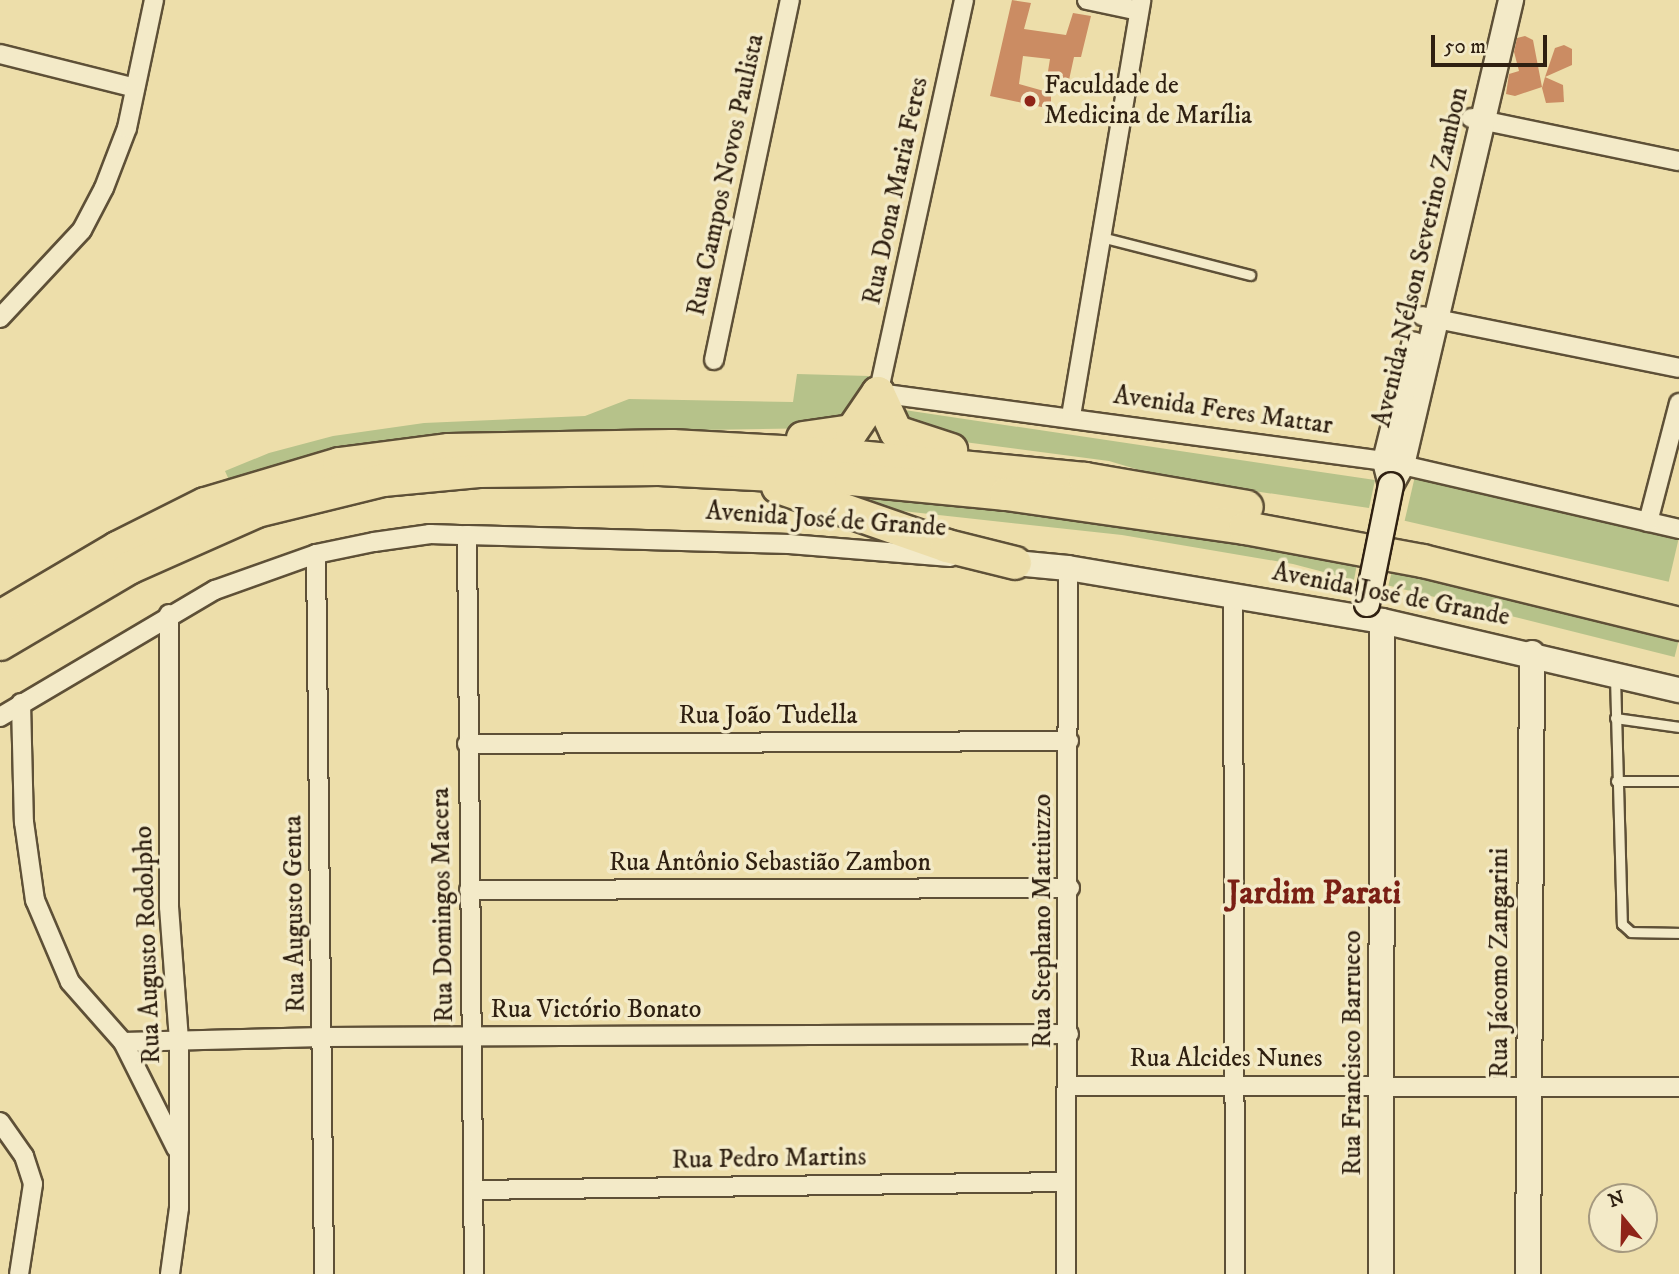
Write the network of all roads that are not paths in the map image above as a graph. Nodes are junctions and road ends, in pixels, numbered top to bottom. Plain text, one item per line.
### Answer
1 (154, 0) edge
2 (790, 0) edge
3 (964, 0) edge
4 (1087, 0) edge
5 (1496, 0) edge
6 (1511, 0) edge
7 (1140, 6) edge
8 (0, 54) edge
9 (135, 88) junction
10 (1477, 119) junction
11 (1679, 162) edge
12 (1099, 237) junction
13 (1250, 275) dead end
14 (0, 317) edge
15 (1430, 317) junction
16 (714, 360) dead end
17 (1679, 368) edge
18 (878, 393) junction
19 (1679, 402) edge
20 (1071, 416) junction
21 (665, 458) junction
22 (1393, 470) junction
23 (1085, 479) junction
24 (1648, 522) junction
25 (1679, 529) edge
26 (467, 535) junction
27 (316, 554) junction
28 (1015, 563) junction
29 (1068, 568) junction
30 (1233, 594) junction
31 (1679, 601) edge
32 (169, 614) junction
33 (1371, 614) junction
34 (0, 617) edge
35 (1679, 624) edge
36 (0, 644) edge
37 (1532, 653) junction
38 (1615, 672) junction
39 (1679, 690) edge
40 (21, 703) junction
41 (0, 717) edge
42 (1615, 719) junction
43 (1679, 727) edge
44 (1069, 741) junction
45 (467, 744) junction
46 (1616, 781) junction
47 (1679, 781) edge
48 (1070, 888) junction
49 (469, 890) junction
50 (1679, 933) edge
51 (1069, 1034) junction
52 (323, 1037) junction
53 (470, 1037) junction
54 (179, 1039) junction
55 (123, 1042) junction
56 (1384, 1084) junction
57 (1237, 1085) junction
58 (1068, 1086) junction
59 (1529, 1086) junction
60 (1679, 1087) edge
61 (0, 1122) edge
62 (179, 1155) junction
63 (1065, 1182) junction
64 (473, 1190) junction
65 (19, 1274) edge
66 (170, 1274) edge
67 (324, 1274) edge
68 (474, 1274) edge
69 (1066, 1274) edge
70 (1235, 1274) edge
71 (1381, 1274) edge
72 (1528, 1274) edge

1 - 9 street
2 - 16 street, Rua Campos Novos Paulista
3 - 18 street, Rua Dona Maria Feres
4 - 7 street
5 - 10 main road, Avenida Nélson Severino Zambon
6 - 10 main road, Avenida Nélson Severino Zambon
7 - 12 street
8 - 9 street
9 - 14 street
10 - 11 street
10 - 15 main road, Avenida Nélson Severino Zambon
12 - 13 lane
12 - 20 street
15 - 17 street
15 - 22 main road, Avenida Nélson Severino Zambon
18 - 20 street, Avenida Feres Mattar
18 - 21 highway
18 - 23 highway
19 - 24 street
20 - 22 street, Avenida Feres Mattar
21 - 23 highway
21 - 28 highway
21 - 34 highway
21 - 35 highway
21 - 36 highway
22 - 24 street, Avenida Feres Mattar
22 - 33 main road, Avenida Nélson Severino Zambon, bridge
23 - 31 highway
24 - 25 street, Avenida Feres Mattar
26 - 27 street, Avenida José de Grande
26 - 28 street, Avenida José de Grande
26 - 45 street, Rua Domingos Macera
27 - 32 street, Avenida José de Grande
27 - 52 street, Rua Augusto Genta
28 - 29 main road, Avenida José de Grande
29 - 30 main road, Avenida José de Grande
29 - 44 street, Rua Stephano Mattiuzzo
30 - 33 main road, Avenida José de Grande
30 - 57 street
32 - 40 street, Avenida José de Grande
32 - 54 street, Rua Augusto Rodolpho
33 - 37 main road, Avenida José de Grande
33 - 56 main road, Rua Francisco Barrueco
37 - 38 main road, Avenida José de Grande
37 - 59 main road, Rua Jácomo Zangarini
38 - 39 main road, Avenida José de Grande
38 - 42 lane
40 - 41 street, Avenida José de Grande
40 - 55 street
42 - 43 lane
42 - 46 lane
44 - 45 street, Rua João Tudella
44 - 48 street, Rua Stephano Mattiuzzo
45 - 49 street, Rua Domingos Macera
46 - 47 lane
46 - 50 lane
48 - 49 street, Rua Antônio Sebastião Zambon
48 - 51 street, Rua Stephano Mattiuzzo
49 - 53 street, Rua Domingos Macera
51 - 53 street, Rua Victório Bonato
51 - 58 street, Rua Stephano Mattiuzzo
52 - 53 street, Rua Victório Bonato
52 - 54 street, Rua Victório Bonato
52 - 67 street, Rua Augusto Genta
53 - 64 street, Rua Domingos Macera
54 - 55 street, Rua Victório Bonato
54 - 62 street, Rua Augusto Rodolpho
55 - 62 street
56 - 57 street, Rua Alcides Nunes
56 - 59 street, Rua Alcides Nunes
56 - 71 main road, Rua Francisco Barrueco
57 - 58 street, Rua Alcides Nunes
57 - 70 street
58 - 63 street, Rua Stephano Mattiuzzo
59 - 60 street, Rua Alcides Nunes
59 - 72 main road, Rua Jácomo Zangarini
61 - 65 street
62 - 66 street, Rua Augusto Rodolpho
63 - 64 street, Rua Pedro Martins
63 - 69 street, Rua Stephano Mattiuzzo
64 - 68 street, Rua Domingos Macera

